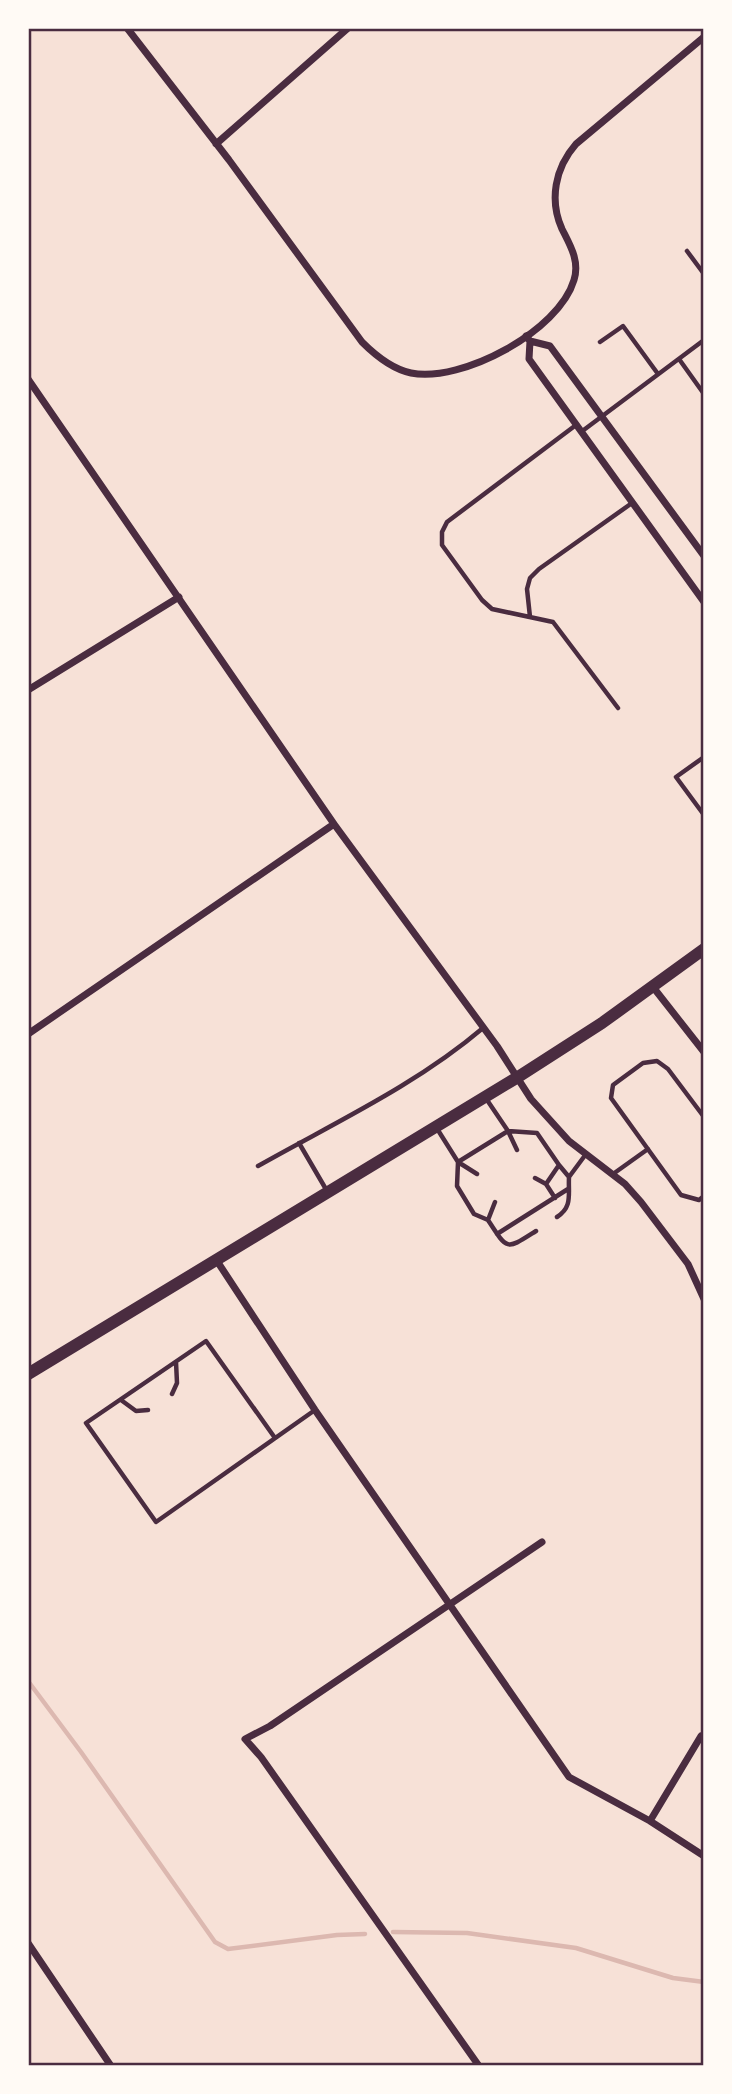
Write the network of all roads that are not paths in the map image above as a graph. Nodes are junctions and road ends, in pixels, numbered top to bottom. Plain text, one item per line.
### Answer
1 (127, 28) edge
2 (348, 28) edge
3 (704, 37) edge
4 (216, 144) junction
5 (687, 251) dead end
6 (704, 274) edge
7 (528, 339) junction
8 (704, 340) edge
9 (600, 342) dead end
10 (679, 359) junction
11 (658, 374) junction
12 (28, 379) edge
13 (704, 394) edge
14 (602, 415) junction
15 (578, 428) junction
16 (632, 503) junction
17 (704, 556) edge
18 (179, 597) junction
19 (704, 602) edge
20 (530, 617) junction
21 (28, 690) edge
22 (618, 708) dead end
23 (704, 757) edge
24 (704, 815) edge
25 (334, 824) junction
26 (704, 949) edge
27 (653, 987) junction
28 (483, 1027) junction
29 (28, 1034) edge
30 (704, 1052) edge
31 (518, 1077) junction
32 (485, 1097) junction
33 (704, 1117) edge
34 (436, 1127) junction
35 (508, 1131) junction
36 (299, 1143) junction
37 (648, 1149) junction
38 (517, 1150) dead end
39 (586, 1154) junction
40 (458, 1162) junction
41 (559, 1165) junction
42 (258, 1166) dead end
43 (477, 1174) dead end
44 (613, 1174) junction
45 (569, 1177) junction
46 (535, 1178) dead end
47 (546, 1184) junction
48 (568, 1189) junction
49 (327, 1192) junction
50 (704, 1196) edge
51 (555, 1198) junction
52 (495, 1202) dead end
53 (557, 1217) dead end
54 (488, 1220) junction
55 (536, 1231) dead end
56 (497, 1234) junction
57 (217, 1261) junction
58 (704, 1299) edge
59 (176, 1362) junction
60 (28, 1374) edge
61 (172, 1394) dead end
62 (121, 1400) junction
63 (148, 1410) dead end
64 (316, 1410) junction
65 (275, 1438) junction
66 (542, 1542) dead end
67 (449, 1604) junction
68 (701, 1736) dead end
69 (650, 1821) junction
70 (704, 1856) edge
71 (28, 1943) edge
72 (111, 2066) edge
73 (479, 2066) edge

1 - 4 street
2 - 4 street
3 - 7 street
4 - 7 street
5 - 6 lane
7 - 14 street
7 - 15 street
8 - 10 lane
9 - 11 lane
10 - 11 lane
10 - 13 lane
11 - 14 lane
12 - 18 street
14 - 15 lane
14 - 17 street
15 - 16 street
15 - 20 lane
16 - 19 street
16 - 20 lane
18 - 21 street
18 - 25 street
20 - 22 lane
23 - 24 lane
25 - 28 street
25 - 29 street
26 - 27 main road
27 - 30 street
27 - 31 main road
28 - 31 street
28 - 36 lane
31 - 32 main road
31 - 39 street
32 - 34 main road
32 - 35 lane
33 - 37 lane
34 - 40 lane
34 - 49 main road
35 - 38 lane
35 - 40 lane
35 - 41 lane
36 - 42 lane
36 - 49 lane
37 - 44 lane
37 - 50 lane
39 - 44 street
39 - 45 lane
40 - 43 lane
40 - 54 lane
41 - 45 lane
41 - 47 lane
44 - 58 street
45 - 48 lane
46 - 47 lane
47 - 51 lane
48 - 51 lane
48 - 53 lane
49 - 57 main road
51 - 56 lane
52 - 54 lane
54 - 56 lane
55 - 56 lane
57 - 60 main road
57 - 64 street
59 - 61 lane
59 - 62 lane
59 - 65 lane
62 - 63 lane
62 - 65 lane
64 - 65 lane
64 - 67 street
66 - 67 street
67 - 69 street
67 - 73 street
68 - 69 street
69 - 70 street
71 - 72 street

